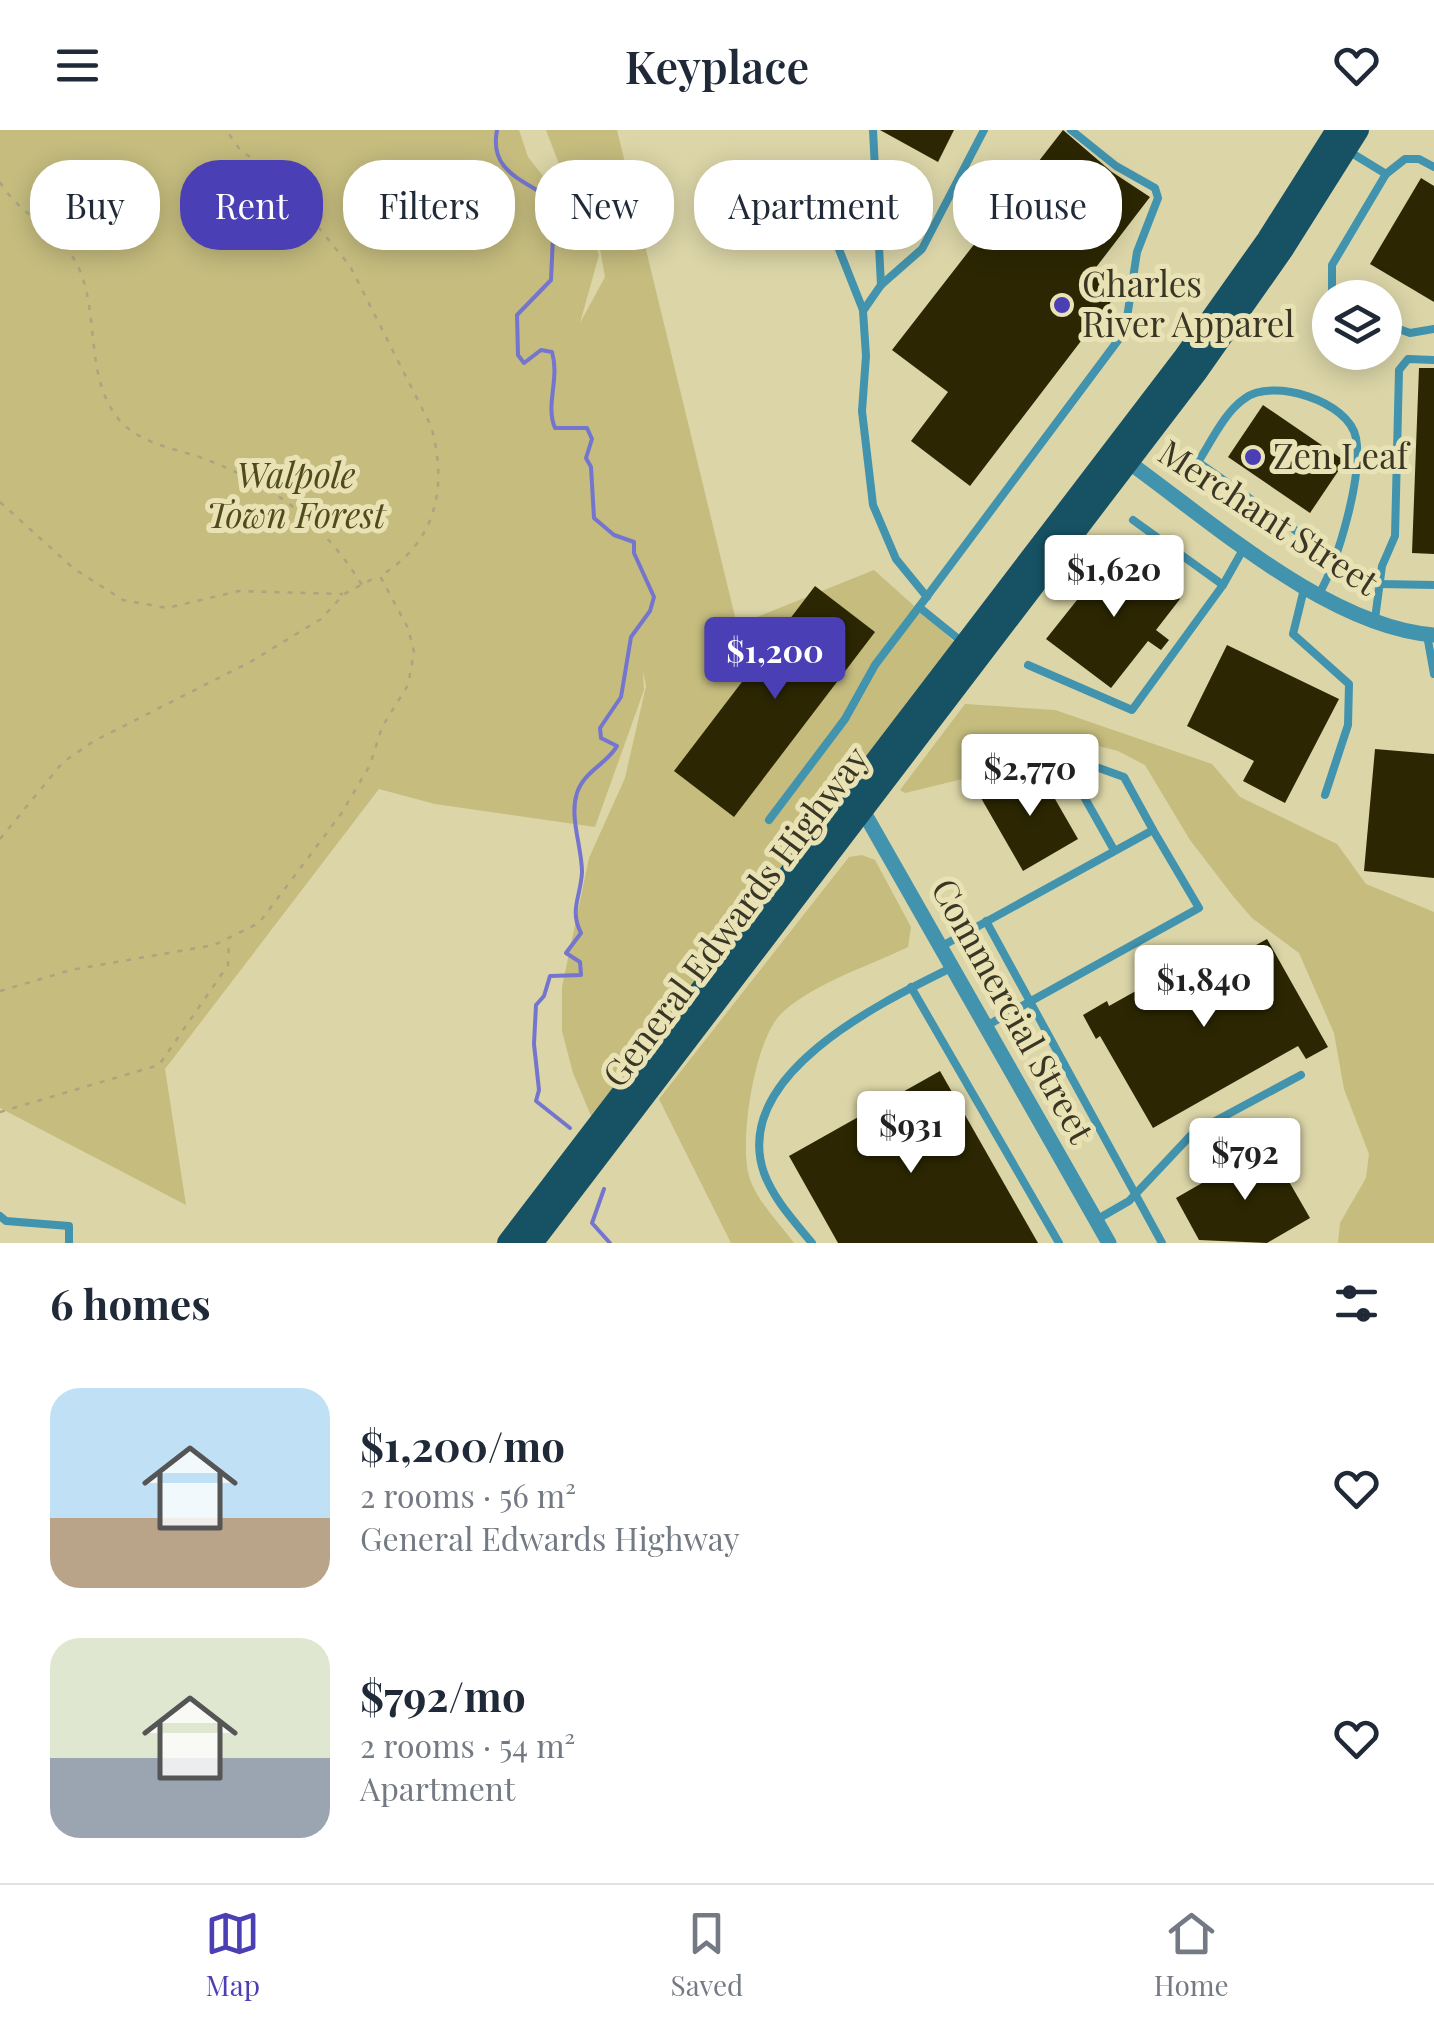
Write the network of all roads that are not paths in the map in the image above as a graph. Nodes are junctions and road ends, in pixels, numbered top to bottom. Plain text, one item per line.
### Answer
1 (873, 130) edge
2 (984, 130) edge
3 (1071, 130) edge
4 (1347, 137) edge
5 (875, 160) edge
6 (1434, 167) edge
7 (1386, 174) junction
8 (839, 250) edge
9 (879, 250) edge
10 (1329, 280) edge
11 (881, 285) junction
12 (863, 311) junction
13 (1434, 329) edge
14 (1402, 330) edge
15 (1434, 360) edge
16 (1128, 462) junction
17 (1133, 520) dead end
18 (1245, 546) junction
19 (1336, 559) junction
20 (1379, 584) junction
21 (1224, 585) junction
22 (1434, 585) edge
23 (1312, 590) junction
24 (927, 597) junction
25 (919, 607) junction
26 (1374, 624) junction
27 (1431, 635) edge
28 (964, 644) junction
29 (1028, 665) dead end
30 (1434, 674) edge
31 (1325, 794) dead end
32 (862, 809) junction
33 (769, 820) dead end
34 (1153, 830) junction
35 (1114, 850) junction
36 (986, 921) junction
37 (942, 946) junction
38 (953, 967) junction
39 (911, 988) junction
40 (1030, 1001) junction
41 (986, 1026) junction
42 (1301, 1075) dead end
43 (587, 1157) junction
44 (1136, 1194) junction
45 (0, 1216) edge
46 (1096, 1220) junction
47 (69, 1243) edge
48 (508, 1243) edge
49 (532, 1243) edge
50 (812, 1243) edge
51 (1059, 1243) edge
52 (1109, 1243) edge
53 (1162, 1243) edge

1 - 5 lane
2 - 11 lane
3 - 24 lane
4 - 7 lane
4 - 16 main road, General Edwards Highway
4 - 28 main road, General Edwards Highway
6 - 7 lane
7 - 10 lane
8 - 12 lane
9 - 11 lane
11 - 12 lane
12 - 24 lane
13 - 14 lane
15 - 20 lane
16 - 18 street, Merchant Street
16 - 32 main road, General Edwards Highway
17 - 21 lane
18 - 21 lane
18 - 23 street, Merchant Street
19 - 19 lane
19 - 23 lane
20 - 22 lane
20 - 26 lane
21 - 29 lane
23 - 26 street, Merchant Street
23 - 31 lane
24 - 25 lane
25 - 28 lane
25 - 33 lane
26 - 27 street, Merchant Street
27 - 30 lane
28 - 43 main road, General Edwards Highway
32 - 37 street, Commercial Street
32 - 43 main road, General Edwards Highway
34 - 35 lane
34 - 35 lane
34 - 40 lane
35 - 36 lane
36 - 37 lane
36 - 40 lane
37 - 38 street, Commercial Street
38 - 39 lane
38 - 41 street, Commercial Street
39 - 50 lane
39 - 51 lane
40 - 41 lane
40 - 44 lane
41 - 46 street, Commercial Street
42 - 44 lane
43 - 48 main road
43 - 49 main road
44 - 46 lane
44 - 53 lane
45 - 47 lane
46 - 52 street, Commercial Street

